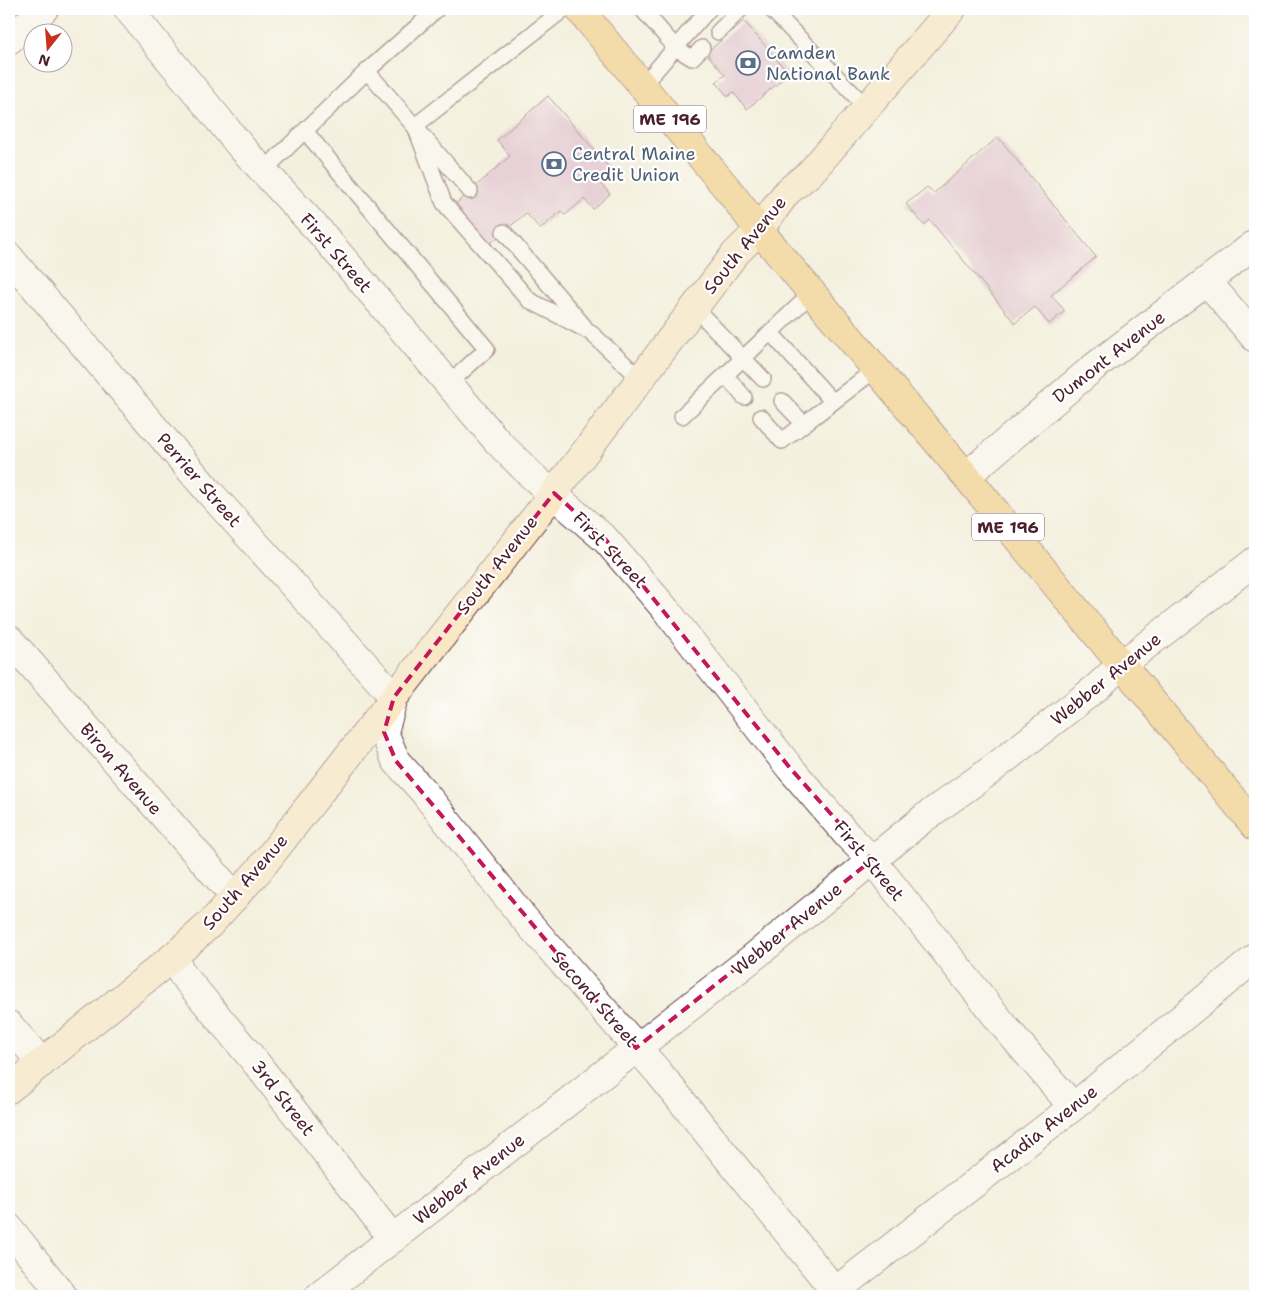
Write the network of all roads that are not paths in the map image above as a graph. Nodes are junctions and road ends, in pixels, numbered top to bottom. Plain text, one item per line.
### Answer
1 (44, 9) edge
2 (128, 9) edge
3 (437, 9) edge
4 (564, 9) edge
5 (579, 9) edge
6 (642, 9) edge
7 (709, 9) edge
8 (741, 9) edge
9 (771, 9) edge
10 (951, 9) edge
11 (718, 32) dead end
12 (9, 40) edge
13 (676, 48) junction
14 (702, 48) dead end
15 (367, 71) junction
16 (642, 86) junction
17 (866, 107) junction
18 (414, 126) junction
19 (304, 131) junction
20 (263, 171) junction
21 (470, 191) dead end
22 (759, 230) junction
23 (504, 232) dead end
24 (1255, 244) edge
25 (9, 257) edge
26 (1207, 281) junction
27 (812, 293) junction
28 (695, 308) junction
29 (590, 332) junction
30 (771, 333) junction
31 (1255, 338) edge
32 (744, 360) junction
33 (876, 369) junction
34 (726, 376) junction
35 (641, 379) junction
36 (762, 379) dead end
37 (448, 384) junction
38 (744, 396) dead end
39 (782, 401) dead end
40 (833, 402) junction
41 (682, 416) dead end
42 (761, 417) dead end
43 (804, 424) junction
44 (966, 476) junction
45 (554, 493) junction
46 (1255, 561) edge
47 (9, 639) edge
48 (1122, 665) junction
49 (394, 697) junction
50 (1255, 826) edge
51 (872, 860) junction
52 (235, 897) junction
53 (173, 958) junction
54 (1255, 958) edge
55 (9, 1025) edge
56 (636, 1048) junction
57 (42, 1063) junction
58 (9, 1089) edge
59 (1073, 1107) junction
60 (9, 1228) edge
61 (393, 1239) junction
62 (832, 1294) edge
63 (64, 1296) edge
64 (319, 1296) edge

1 - 12 street
2 - 20 street, First Street
3 - 15 lane
4 - 18 lane
5 - 16 highway, ME 196
6 - 13 lane
7 - 13 lane
8 - 11 lane
9 - 17 lane
10 - 17 street, South Avenue
13 - 14 lane
13 - 16 lane
15 - 18 lane
15 - 19 lane
16 - 22 highway, ME 196
17 - 22 street, South Avenue
18 - 21 lane
18 - 29 lane
19 - 20 lane
19 - 37 lane
20 - 37 street, First Street
22 - 27 highway, ME 196
22 - 28 street, South Avenue
23 - 29 lane
24 - 26 street, Dumont Avenue
25 - 49 street, Perrier Street
26 - 31 street
26 - 44 street, Dumont Avenue
27 - 30 lane
27 - 33 highway, ME 196
28 - 32 lane
28 - 35 street, South Avenue
29 - 35 lane
30 - 32 lane
30 - 40 lane
32 - 34 lane
32 - 36 lane
33 - 40 lane
33 - 44 highway, ME 196
34 - 38 lane
34 - 41 lane
35 - 45 street, South Avenue
37 - 45 street, First Street
39 - 43 lane
40 - 43 lane
42 - 43 lane
44 - 48 highway, ME 196
45 - 49 street, South Avenue
45 - 51 street, First Street
46 - 48 street, Webber Avenue
47 - 52 street, Biron Avenue
48 - 50 highway, ME 196
48 - 51 street, Webber Avenue
49 - 52 street, South Avenue
49 - 56 street, Second Street
51 - 56 street, Webber Avenue
51 - 59 street, First Street
52 - 53 street, South Avenue
53 - 57 street, South Avenue
53 - 61 street, 3rd Street
54 - 59 street, Acadia Avenue
55 - 57 street
56 - 61 street, Webber Avenue
56 - 62 street, Second Street
57 - 58 street, South Avenue
59 - 62 street, Acadia Avenue
60 - 63 street
61 - 64 street, Webber Avenue

